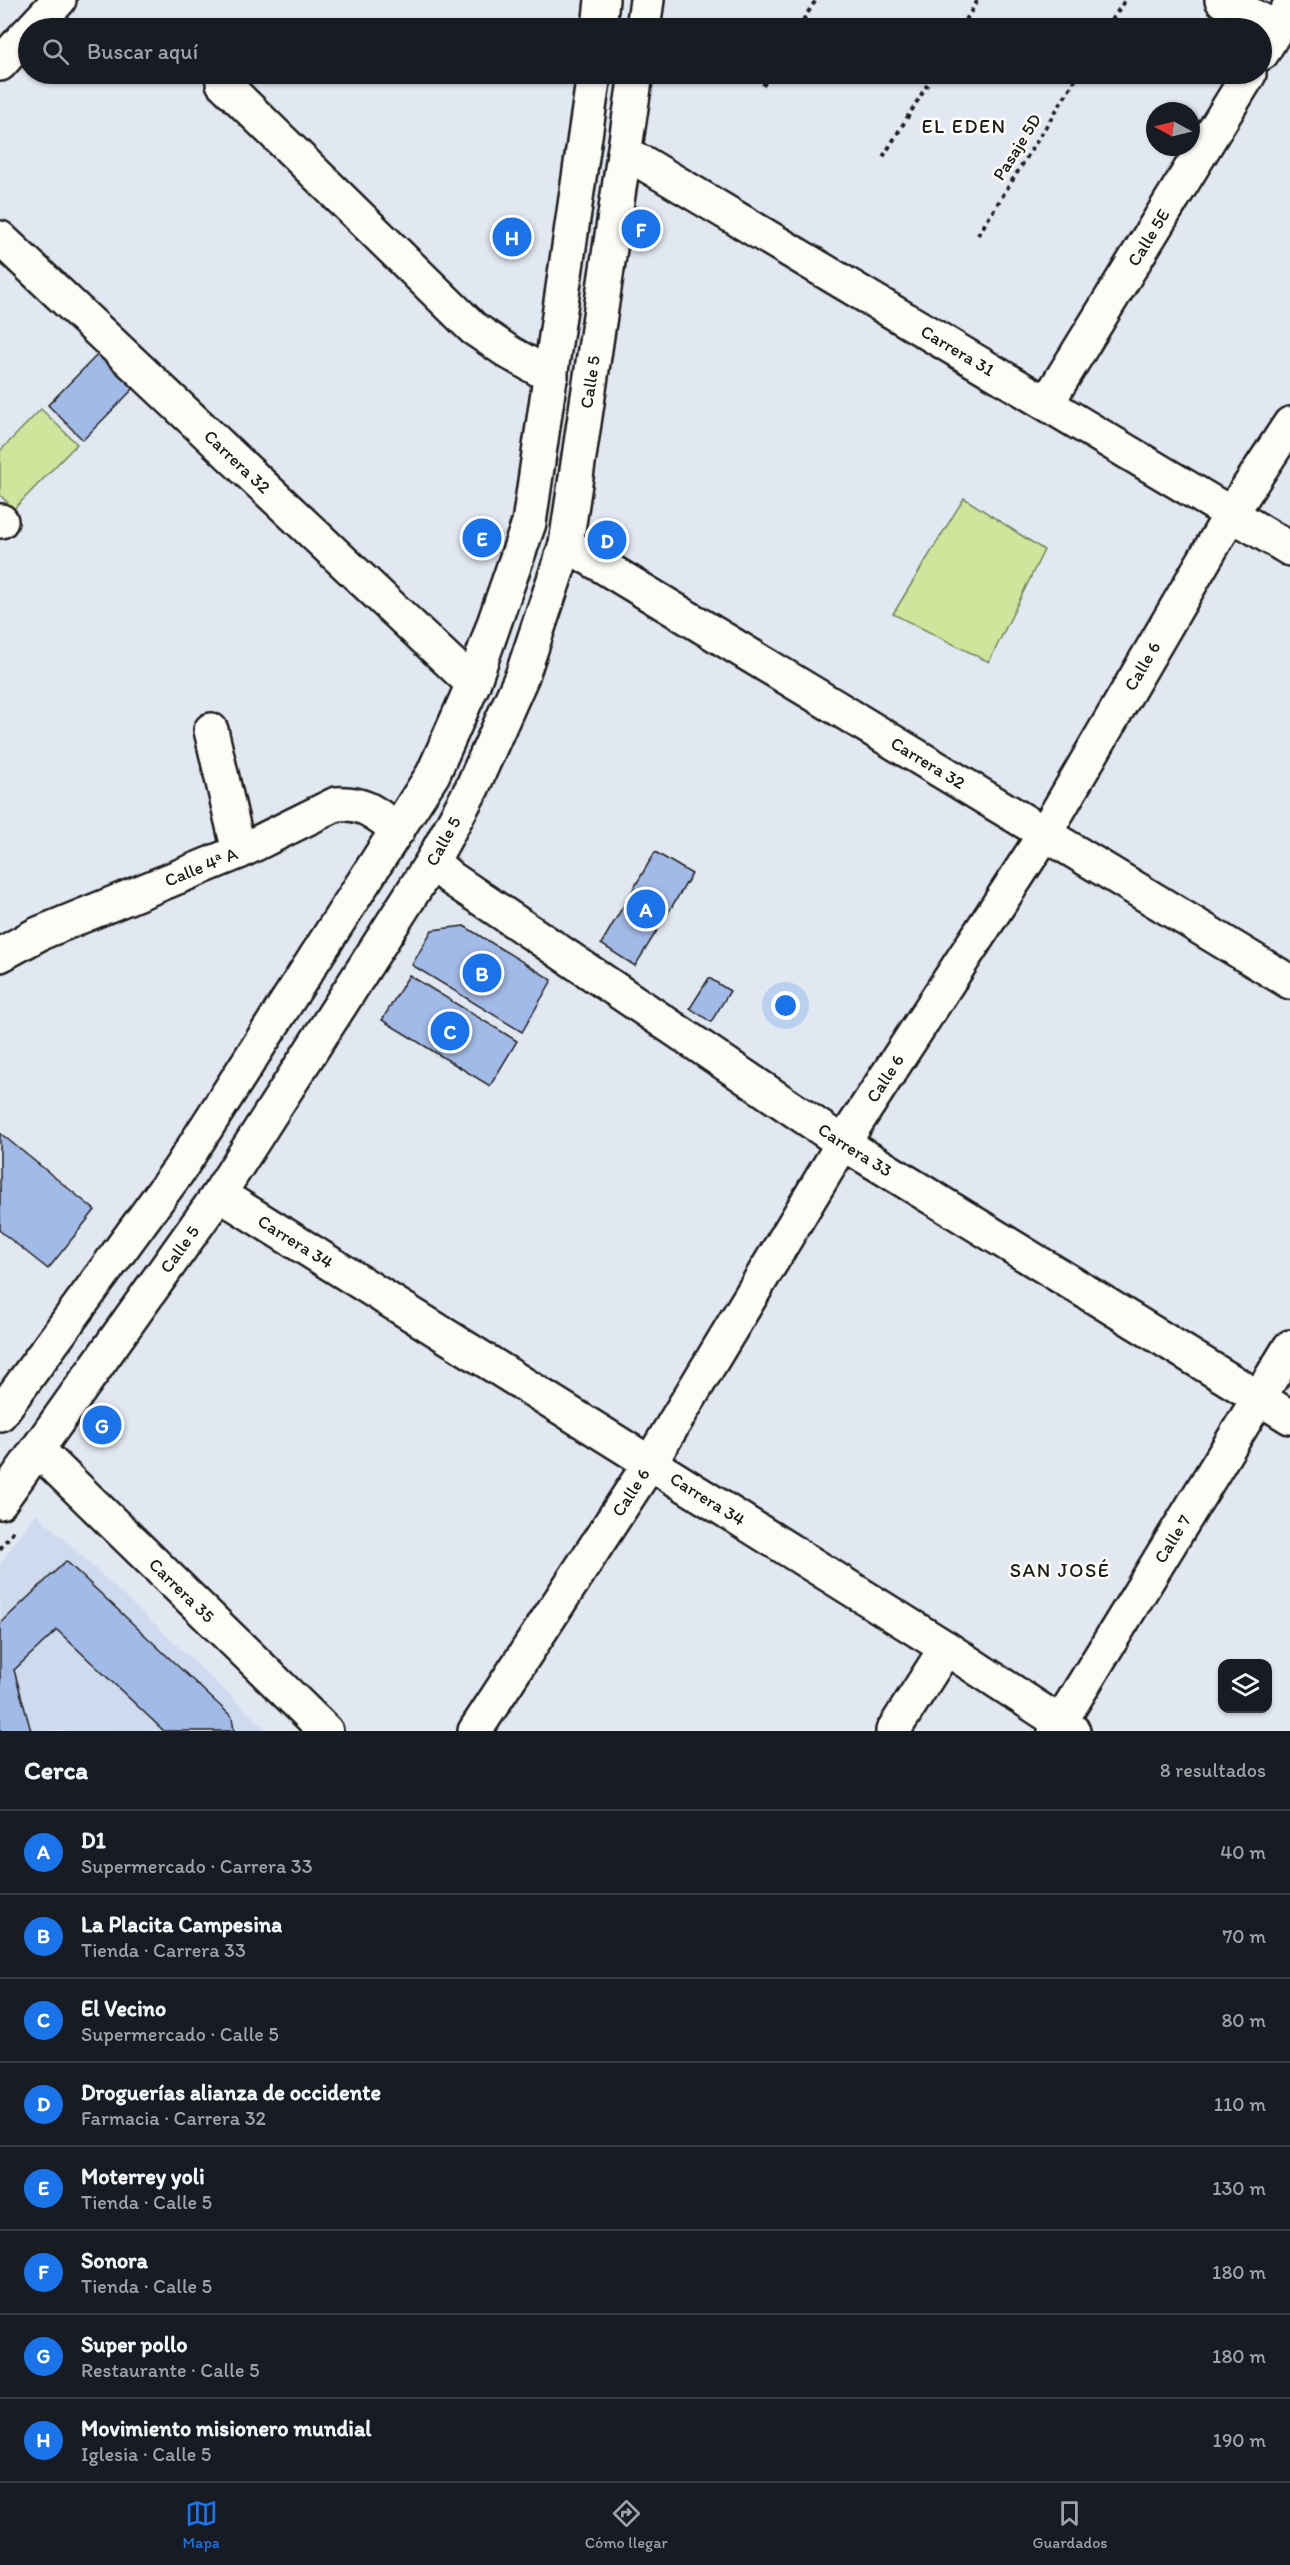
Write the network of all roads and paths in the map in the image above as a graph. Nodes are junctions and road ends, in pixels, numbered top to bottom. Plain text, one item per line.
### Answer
1 (59, 0) edge
2 (602, 0) edge
3 (647, 0) edge
4 (816, 0) edge
5 (978, 0) edge
6 (1125, 0) edge
7 (1222, 0) edge
8 (42, 18) edge
9 (600, 18) edge
10 (644, 18) edge
11 (804, 18) edge
12 (967, 18) edge
13 (1113, 18) edge
14 (1256, 18) edge
15 (18, 44) edge
16 (0, 64) edge
17 (224, 84) edge
18 (593, 84) edge
19 (635, 84) edge
20 (928, 84) edge
21 (1073, 84) edge
22 (1243, 84) edge
23 (624, 155) junction
24 (884, 157) dead end
25 (978, 235) dead end
26 (0, 238) edge
27 (551, 376) junction
28 (1047, 403) junction
29 (1290, 424) edge
30 (1231, 514) junction
31 (566, 544) junction
32 (1290, 549) edge
33 (473, 684) junction
34 (211, 730) dead end
35 (419, 796) junction
36 (354, 803) junction
37 (398, 830) junction
38 (1044, 835) junction
39 (239, 852) junction
40 (432, 862) junction
41 (0, 955) edge
42 (1290, 982) edge
43 (843, 1143) junction
44 (219, 1194) junction
45 (1290, 1347) edge
46 (1259, 1398) junction
47 (0, 1414) edge
48 (1290, 1417) edge
49 (38, 1450) junction
50 (650, 1463) junction
51 (0, 1502) edge
52 (946, 1648) junction
53 (1063, 1728) edge
54 (326, 1731) edge
55 (475, 1731) edge
56 (893, 1731) edge

1 - 8 street
2 - 9 street
3 - 10 street
4 - 11 path
5 - 12 path
6 - 13 path
7 - 14 street
15 - 16 street
17 - 27 street
18 - 27 street
19 - 23 street, Calle 5
20 - 24 path
21 - 25 path, Pasaje 5D
22 - 28 street, Calle 5E
23 - 28 street, Carrera 31
23 - 31 street, Calle 5
26 - 33 street, Carrera 32
27 - 33 street
28 - 30 street, Carrera 31
29 - 30 street, Calle 6
30 - 32 street, Carrera 31
30 - 38 street, Calle 6
31 - 38 street, Carrera 32
31 - 40 street, Calle 5
33 - 35 street
34 - 39 street
35 - 36 street, Calle 4ª A
35 - 37 street
36 - 37 street
36 - 39 street, Calle 4ª A
37 - 47 street
38 - 42 street, Carrera 32
38 - 43 street, Calle 6
39 - 41 street, Calle 4ª A
40 - 43 street, Carrera 33
40 - 44 street, Calle 5
43 - 46 street, Carrera 33
43 - 50 street, Calle 6
44 - 49 street, Calle 5
44 - 50 street, Carrera 34
45 - 46 street, Calle 7
46 - 48 street, Carrera 33
46 - 53 street, Calle 7
49 - 51 street, Calle 5
49 - 54 street, Carrera 35
50 - 52 street, Carrera 34
50 - 55 street, Calle 6
52 - 53 street, Carrera 34
52 - 56 street

